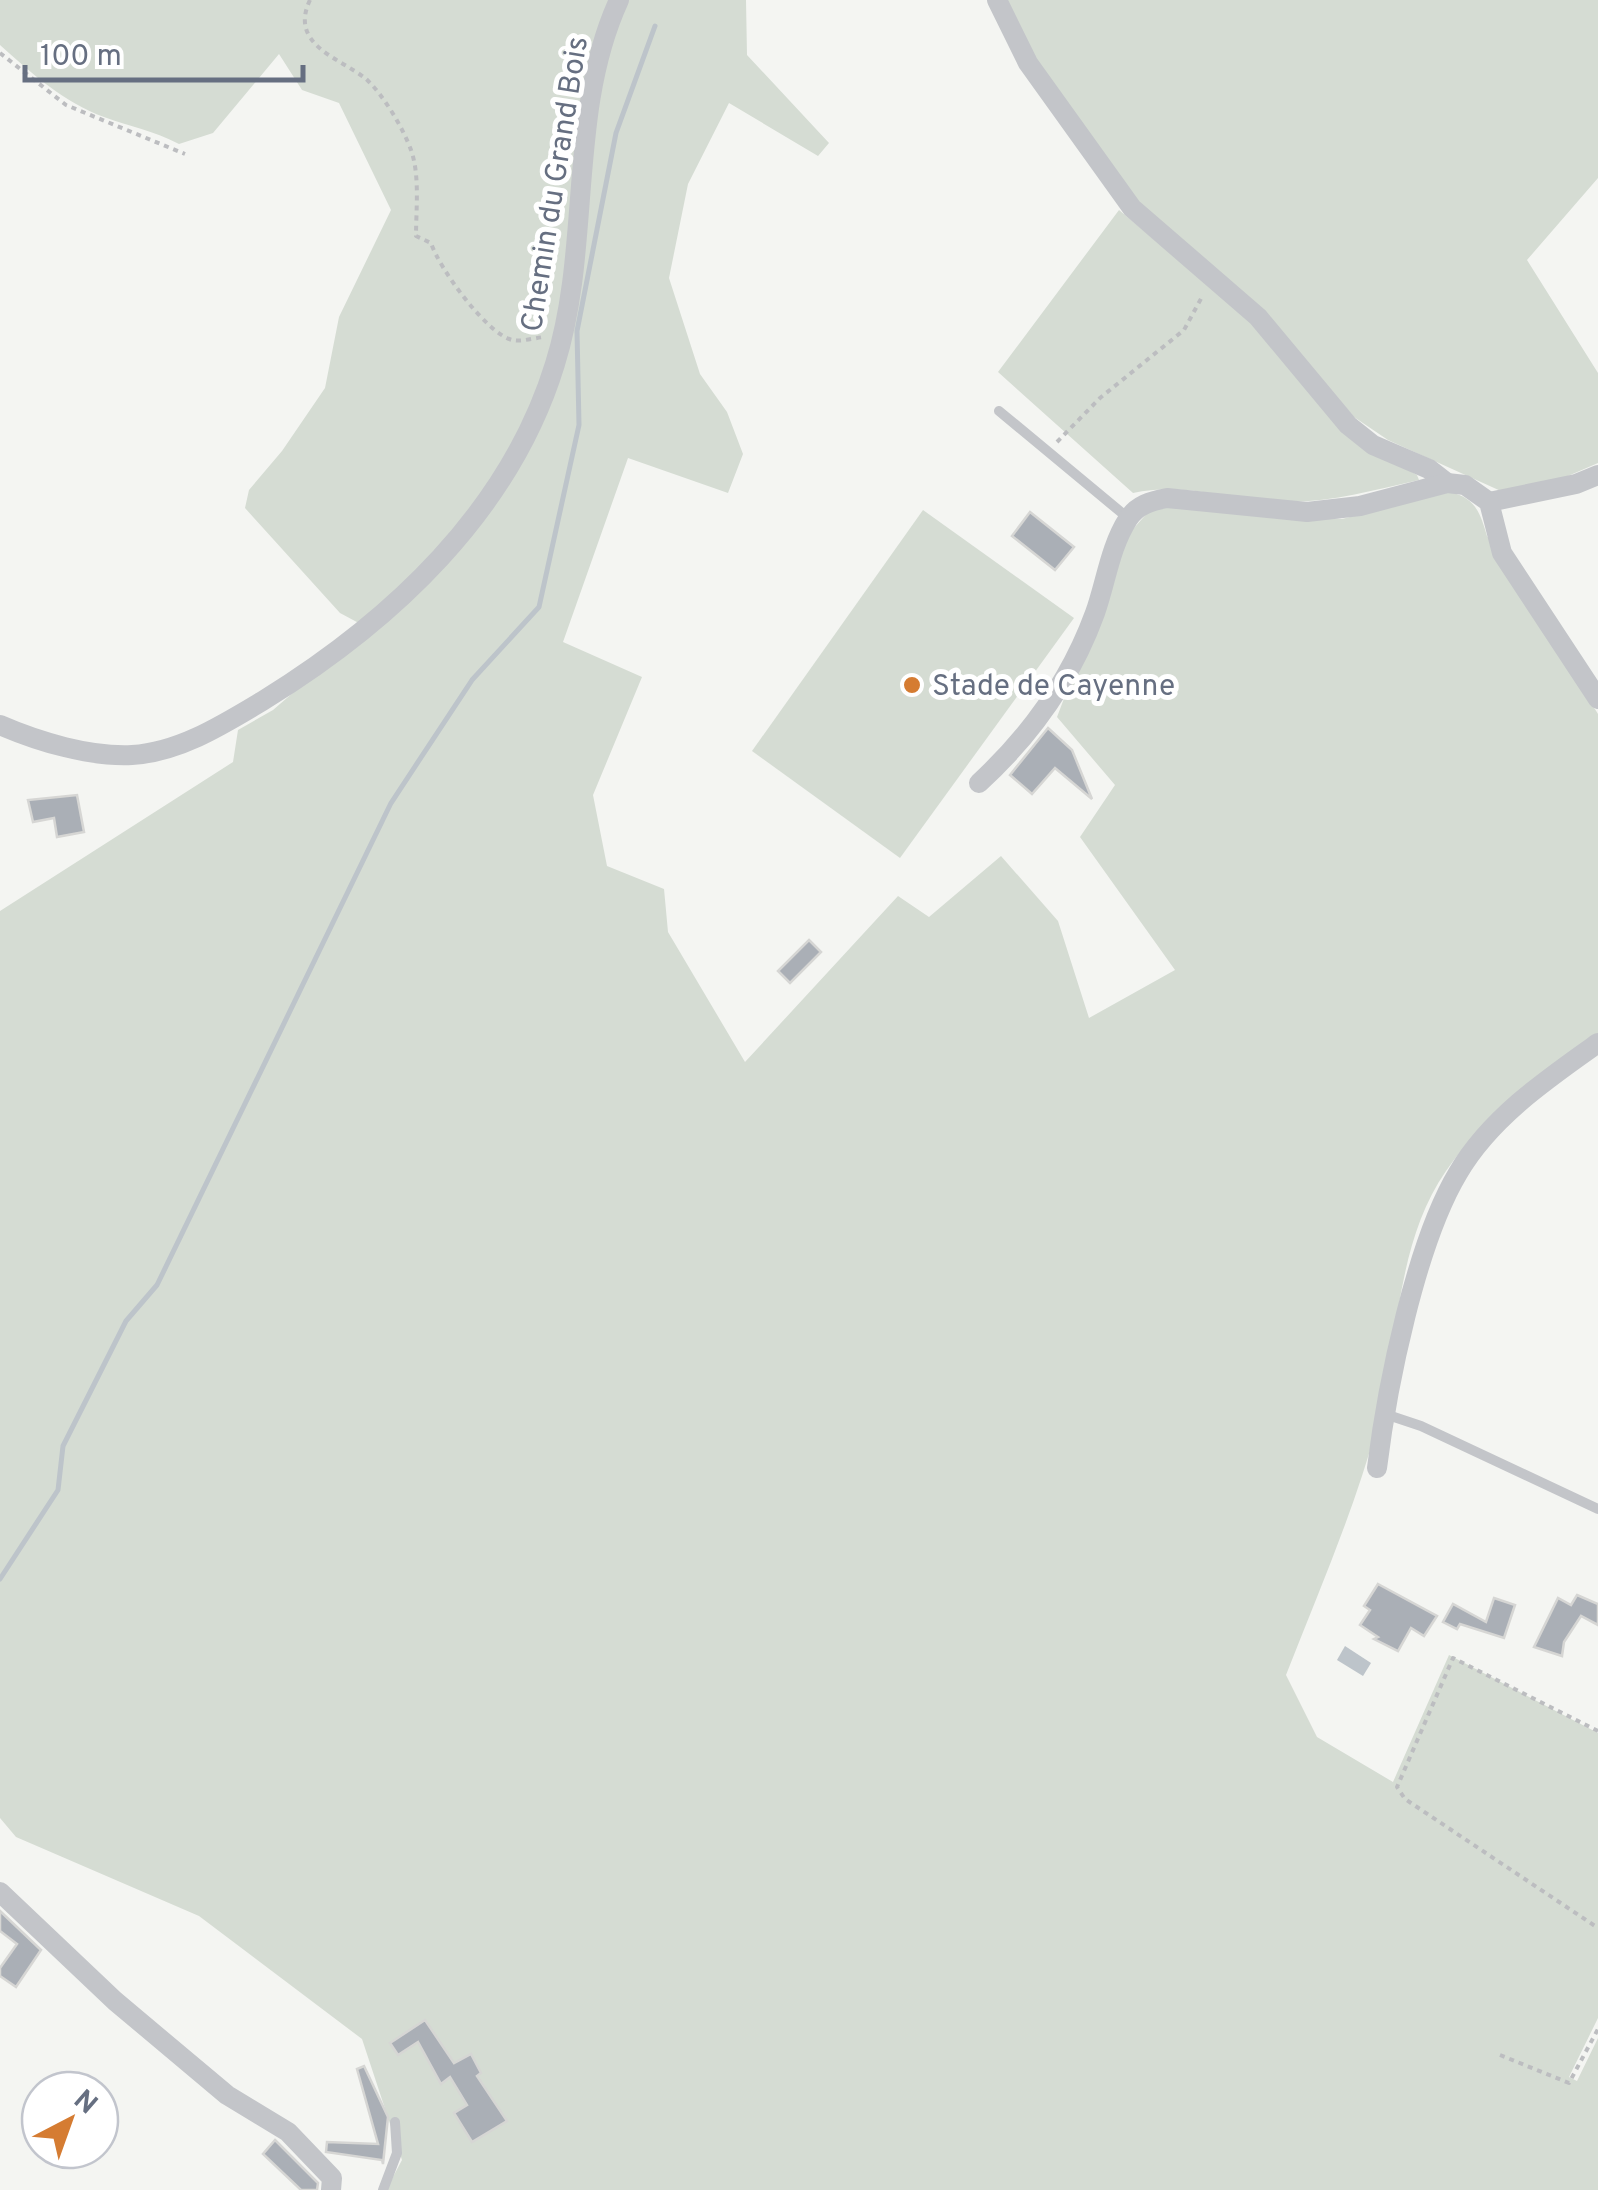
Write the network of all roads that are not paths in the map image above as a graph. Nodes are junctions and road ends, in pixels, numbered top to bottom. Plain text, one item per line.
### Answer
1 (619, 0) edge
2 (997, 0) edge
3 (998, 410) dead end
4 (1598, 474) edge
5 (1447, 483) junction
6 (1490, 502) junction
7 (1128, 518) junction
8 (1598, 699) edge
9 (0, 726) edge
10 (979, 783) dead end
11 (1598, 1043) edge
12 (1384, 1414) junction
13 (1376, 1468) dead end
14 (1598, 1510) edge
15 (0, 1892) edge
16 (395, 2122) dead end
17 (331, 2190) edge
18 (383, 2190) edge

1 - 9 street, Chemin du Grand Bois
2 - 5 street
3 - 7 lane
4 - 6 street
5 - 6 street
5 - 7 street
6 - 8 street
7 - 10 street
11 - 12 street
12 - 13 street
12 - 14 lane
15 - 17 street
16 - 18 lane

